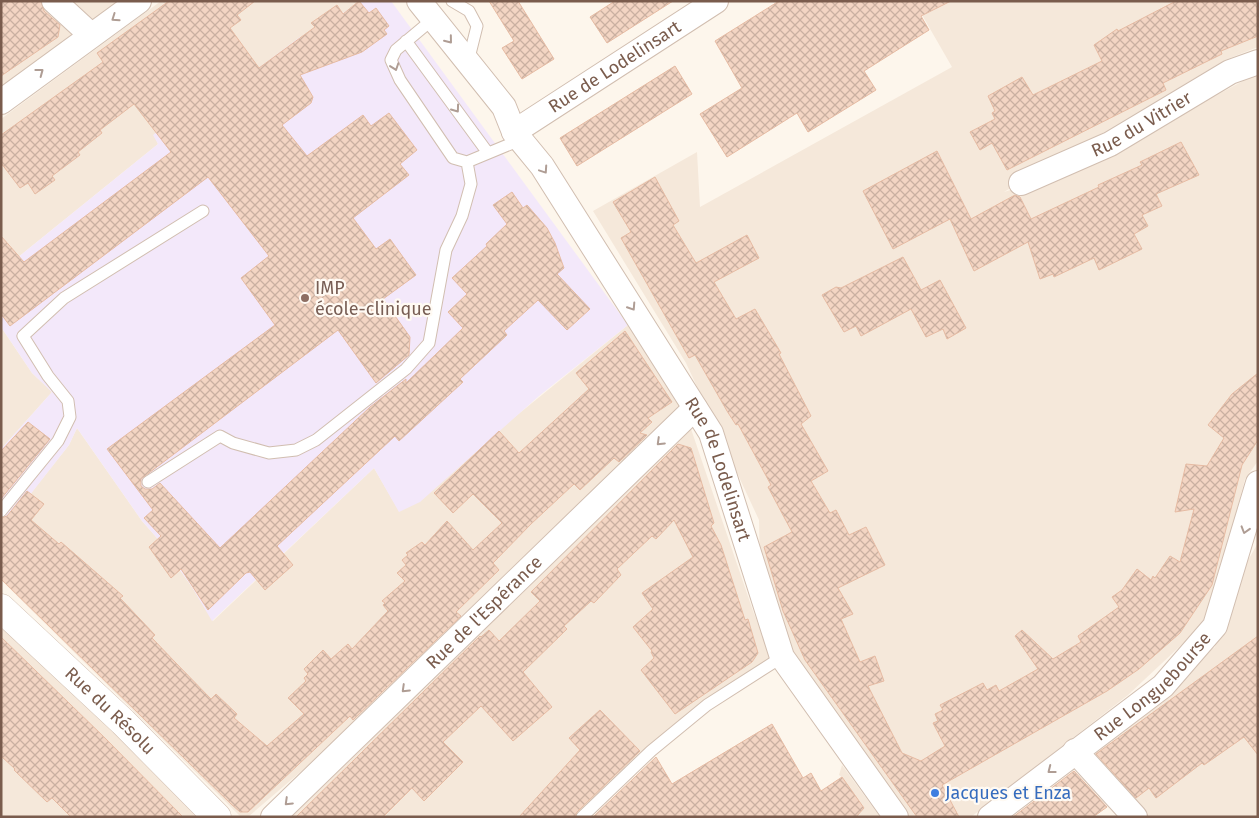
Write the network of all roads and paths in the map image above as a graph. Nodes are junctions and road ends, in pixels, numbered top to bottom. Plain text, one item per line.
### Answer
1 (54, 1) edge
2 (139, 1) edge
3 (452, 1) edge
4 (716, 1) edge
5 (427, 6) edge
6 (91, 35) junction
7 (406, 41) junction
8 (468, 62) junction
9 (1258, 62) edge
10 (1, 102) edge
11 (517, 136) junction
12 (488, 153) junction
13 (466, 162) junction
14 (1021, 183) dead end
15 (204, 211) dead end
16 (695, 408) junction
17 (148, 482) dead end
18 (1258, 483) edge
19 (1, 511) edge
20 (1, 608) edge
21 (782, 658) junction
22 (1075, 751) junction
23 (217, 817) edge
24 (273, 817) edge
25 (582, 817) edge
26 (896, 817) edge
27 (990, 817) edge
28 (1134, 817) edge

1 - 6 street
2 -> 6 street
3 - 8 lane
4 - 11 street, Rue de Lodelinsart
5 - 7 lane
5 -> 8 street, Rue de Lodelinsart
10 -> 6 street
7 -> 12 lane
7 -> 13 lane
8 - 11 street, Rue de Lodelinsart
9 - 14 street, Rue du Vitrier
11 - 12 lane
11 -> 16 street, Rue de Lodelinsart
12 - 13 lane
13 - 17 lane
15 - 19 lane
16 - 21 street, Rue de Lodelinsart
16 -> 24 street, Rue de l'Espérance
18 -> 22 street, Rue Longuebourse
20 - 23 street, Rue du Résolu
21 - 25 lane
21 - 26 street, Rue de Lodelinsart
22 -> 27 street, Rue Longuebourse
22 - 28 street

